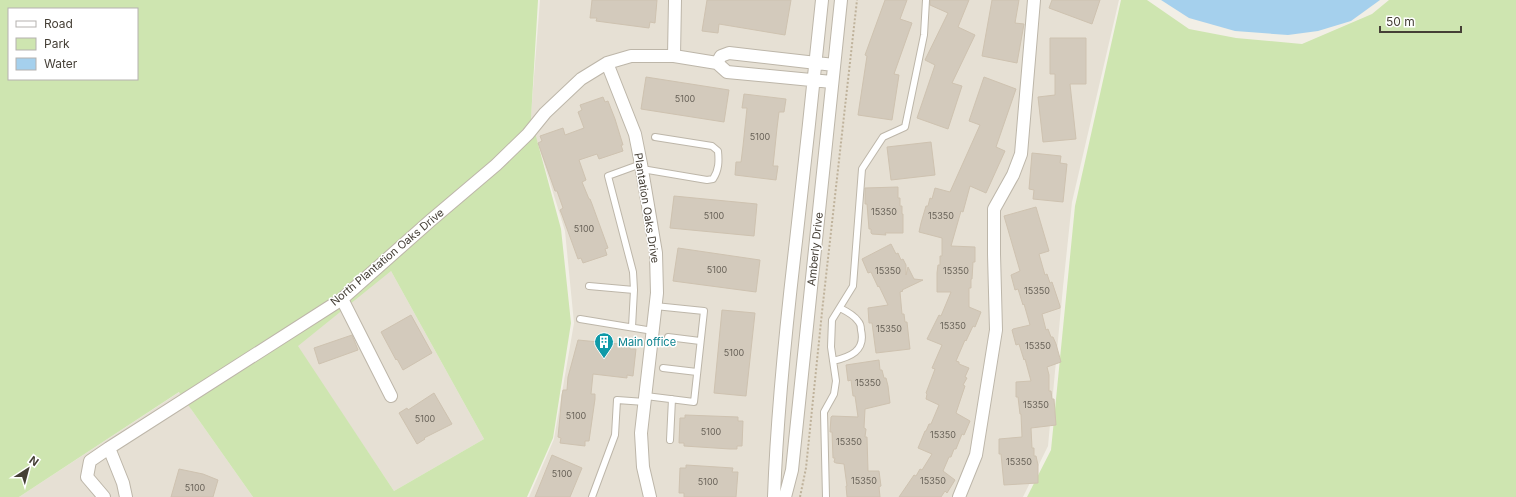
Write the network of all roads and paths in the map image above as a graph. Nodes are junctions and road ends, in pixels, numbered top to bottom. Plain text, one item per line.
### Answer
1 (674, 0) edge
2 (822, 0) edge
3 (841, 0) edge
4 (856, 0) edge
5 (926, 0) edge
6 (1034, 0) edge
7 (674, 56) junction
8 (607, 63) junction
9 (717, 63) junction
10 (816, 63) junction
11 (834, 65) junction
12 (814, 82) junction
13 (832, 82) junction
14 (655, 137) dead end
15 (642, 167) junction
16 (589, 286) dead end
17 (634, 290) junction
18 (342, 299) junction
19 (655, 306) junction
20 (840, 308) junction
21 (580, 319) dead end
22 (632, 327) junction
23 (653, 331) junction
24 (668, 337) dead end
25 (700, 341) junction
26 (833, 361) junction
27 (663, 368) dead end
28 (697, 372) junction
29 (391, 396) dead end
30 (646, 399) junction
31 (672, 399) junction
32 (670, 440) dead end
33 (109, 448) junction
34 (104, 497) edge
35 (126, 497) edge
36 (592, 497) edge
37 (650, 497) edge
38 (774, 497) edge
39 (785, 497) edge
40 (800, 497) edge
41 (826, 497) edge
42 (959, 497) edge

1 - 7 street
2 - 10 street, Amberly Drive
3 - 11 street, Amberly Drive
4 - 40 path
5 - 20 lane
6 - 42 street
7 - 8 street
7 - 9 street
8 - 15 street, Plantation Oaks Drive
8 - 18 street, North Plantation Oaks Drive
9 - 10 street
9 - 12 street
10 - 11 street
10 - 12 street, Amberly Drive
11 - 13 street, Amberly Drive
12 - 13 street
12 - 38 street, Amberly Drive
13 - 39 street, Amberly Drive
14 - 15 lane
15 - 17 lane
15 - 19 street, Plantation Oaks Drive
16 - 17 lane
17 - 22 lane
18 - 29 street
18 - 33 street, North Plantation Oaks Drive
19 - 23 street, Plantation Oaks Drive
19 - 25 lane
20 - 26 lane
20 - 26 lane
21 - 22 lane
22 - 23 lane
23 - 30 street, Plantation Oaks Drive
24 - 25 lane
25 - 28 lane
26 - 41 lane
27 - 28 lane
28 - 31 lane
30 - 31 lane
30 - 36 lane
30 - 37 street, Plantation Oaks Drive
31 - 32 lane
33 - 34 street, North Plantation Oaks Drive
33 - 35 street

